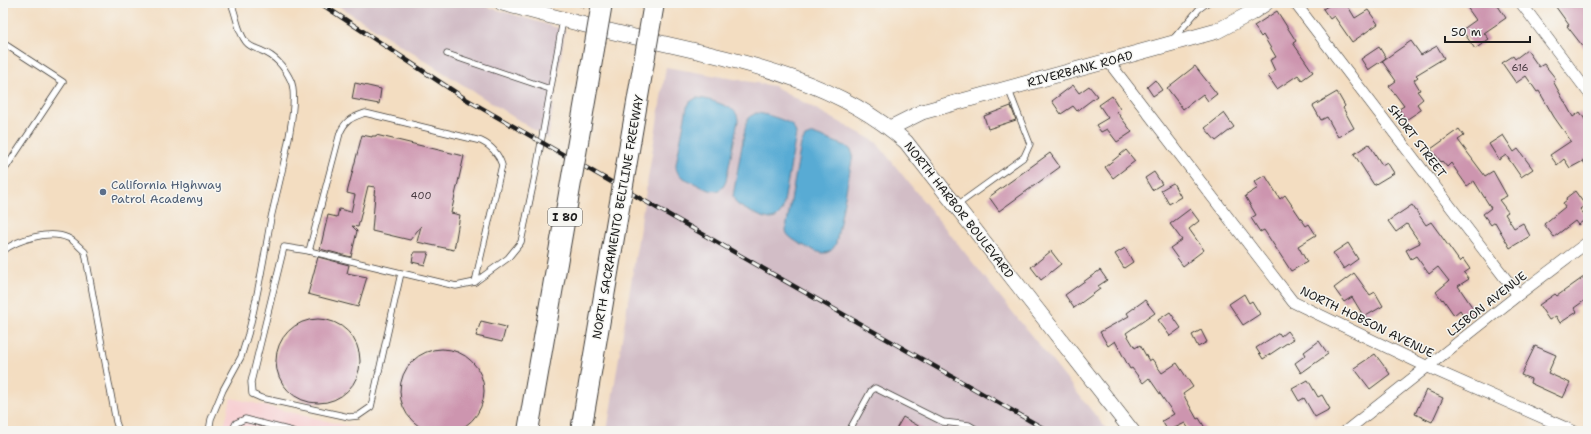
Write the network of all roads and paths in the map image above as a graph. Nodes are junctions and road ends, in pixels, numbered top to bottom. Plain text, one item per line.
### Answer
1 (231, 3) edge
2 (502, 3) edge
3 (602, 3) edge
4 (654, 3) edge
5 (1207, 3) edge
6 (1266, 3) edge
7 (1295, 3) edge
8 (1521, 3) edge
9 (563, 20) junction
10 (3, 43) edge
11 (1167, 45) junction
12 (448, 54) dead end
13 (1108, 61) junction
14 (1008, 88) junction
15 (550, 89) junction
16 (1588, 92) edge
17 (890, 128) junction
18 (5, 164) edge
19 (3, 171) edge
20 (956, 206) junction
21 (1588, 242) edge
22 (3, 251) edge
23 (309, 251) junction
24 (401, 273) junction
25 (475, 282) junction
26 (1518, 295) junction
27 (1428, 367) junction
28 (1133, 429) edge
29 (120, 431) edge
30 (209, 431) edge
31 (232, 431) edge
32 (292, 431) edge
33 (528, 431) edge
34 (582, 431) edge
35 (849, 431) edge
36 (978, 431) edge
37 (1346, 431) edge
38 (1573, 431) edge

1 - 30 lane
2 - 9 main road, NORTH HARBOR BOULEVARD
3 - 33 highway, I 80, bridge
4 - 34 highway, NORTH SACRAMENTO BELTLINE FREEWAY, bridge
5 - 11 lane
6 - 11 main road, RIVERBANK ROAD
7 - 26 street, SHORT STREET
8 - 16 street
9 - 15 lane
9 - 17 main road, NORTH HARBOR BOULEVARD
10 - 18 lane
11 - 13 main road, RIVERBANK ROAD
12 - 15 lane
13 - 14 main road, RIVERBANK ROAD
13 - 27 street, NORTH HOBSON AVENUE
14 - 17 main road, RIVERBANK ROAD
14 - 20 lane
15 - 25 lane
17 - 20 main road, NORTH HARBOR BOULEVARD
18 - 19 lane
20 - 28 main road, NORTH HARBOR BOULEVARD
21 - 26 street, LISBON AVENUE
22 - 29 lane
23 - 24 lane
23 - 24 lane
23 - 25 lane
24 - 25 lane
26 - 27 street, LISBON AVENUE
27 - 37 street, LISBON AVENUE
27 - 38 street, NORTH HOBSON AVENUE
31 - 32 lane
35 - 36 lane

